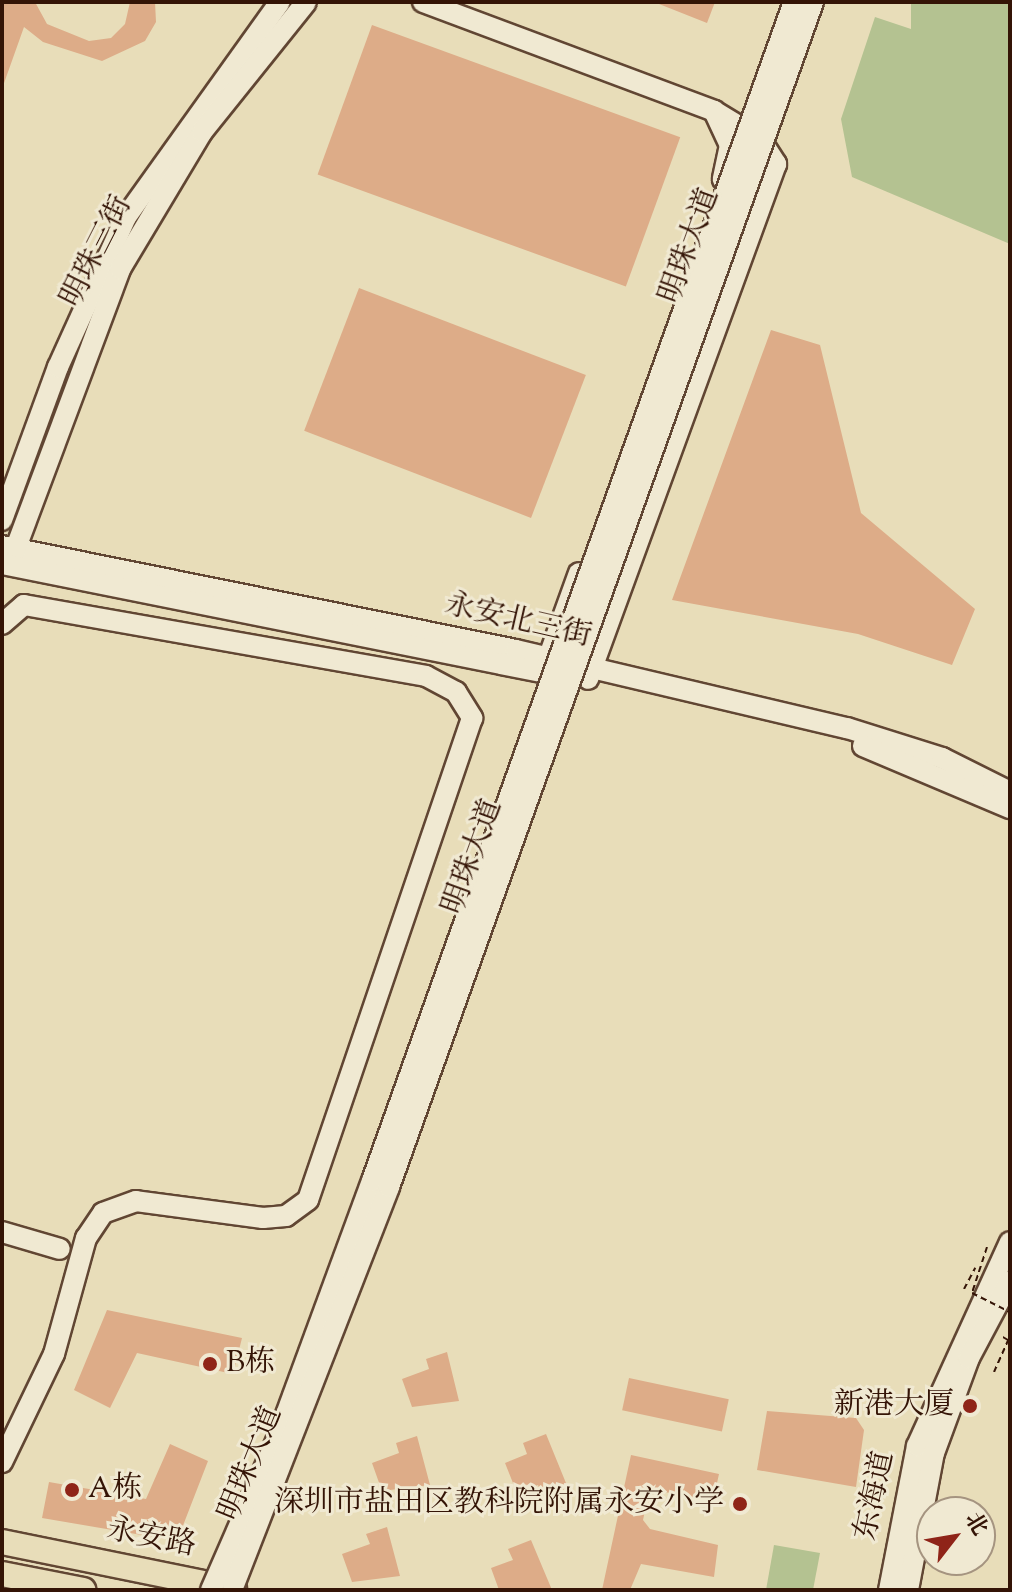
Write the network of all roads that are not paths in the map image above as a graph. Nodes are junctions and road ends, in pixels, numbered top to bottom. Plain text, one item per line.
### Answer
1 (280, 2) edge
2 (306, 2) edge
3 (423, 2) edge
4 (794, 2) edge
5 (813, 2) edge
6 (714, 111) junction
7 (2, 520) edge
8 (7, 555) edge
9 (2, 624) edge
10 (553, 667) junction
11 (589, 677) junction
12 (1010, 792) edge
13 (1010, 808) edge
14 (2, 1232) edge
15 (1010, 1242) edge
16 (60, 1249) dead end
17 (1010, 1281) edge
18 (2, 1462) edge
19 (2, 1542) edge
20 (2, 1574) edge
21 (83, 1590) edge
22 (211, 1590) edge
23 (232, 1590) edge
24 (240, 1590) edge
25 (889, 1590) edge
26 (908, 1590) edge

1 - 7 street, 明珠三街
2 - 8 street, 明珠三街
3 - 6 street
4 - 22 street, 明珠大道, bridge
5 - 23 street, 明珠大道, bridge
6 - 10 street, 明珠大道
6 - 11 street, 明珠大道
8 - 10 street, 永安北三街
9 - 18 street
10 - 11 street, 永安北三街
11 - 12 street, 永安北三街
11 - 13 street, 永安北三街
14 - 16 street
15 - 25 street, 东海道
17 - 26 street, 东海道
19 - 24 main road, 永安路
20 - 21 main road

